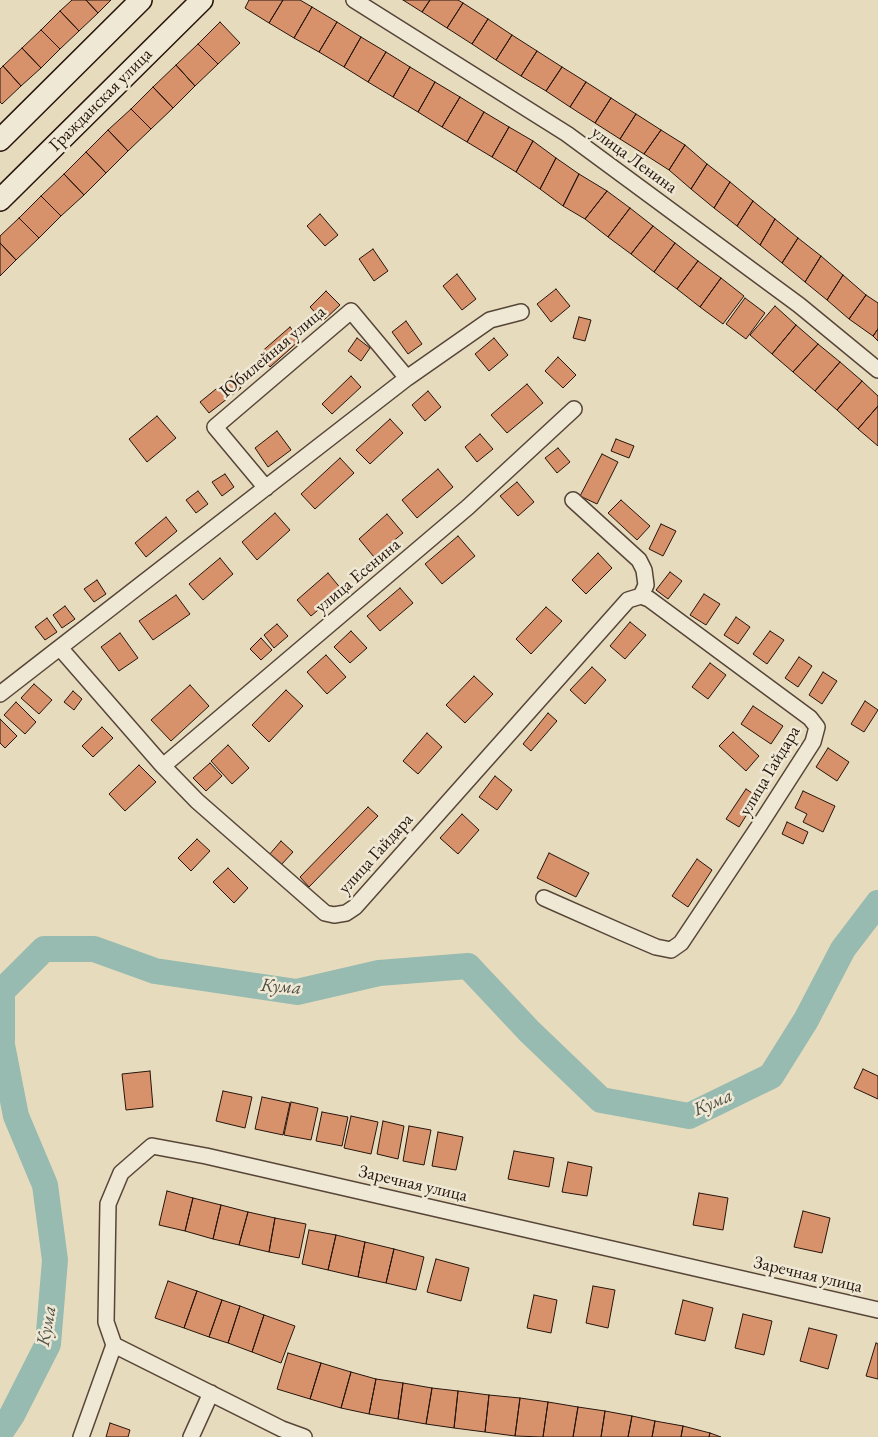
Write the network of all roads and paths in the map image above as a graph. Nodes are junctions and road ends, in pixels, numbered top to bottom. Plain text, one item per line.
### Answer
1 (141, 0) edge
2 (202, 0) edge
3 (354, 0) edge
4 (0, 140) edge
5 (0, 200) edge
6 (521, 312) dead end
7 (878, 370) edge
8 (407, 378) junction
9 (574, 409) dead end
10 (266, 488) junction
11 (573, 500) dead end
12 (641, 596) junction
13 (60, 648) junction
14 (0, 694) edge
15 (163, 766) junction
16 (544, 898) dead end
17 (878, 1310) edge
18 (114, 1345) junction
19 (211, 1393) junction
20 (81, 1437) edge
21 (191, 1437) edge
22 (304, 1437) edge

1 - 4 street
2 - 5 street, Гражданская улица
3 - 7 street, улица Ленина
6 - 8 street
8 - 10 street
8 - 10 street, Юбилейная улица
9 - 15 street, улица Есенина
10 - 13 street
11 - 12 street
12 - 15 street, улица Гайдара
12 - 16 street, улица Гайдара
13 - 14 street
13 - 15 street, улица Гайдара
17 - 18 street, Заречная улица
18 - 19 street
18 - 20 street
19 - 21 street
19 - 22 street

